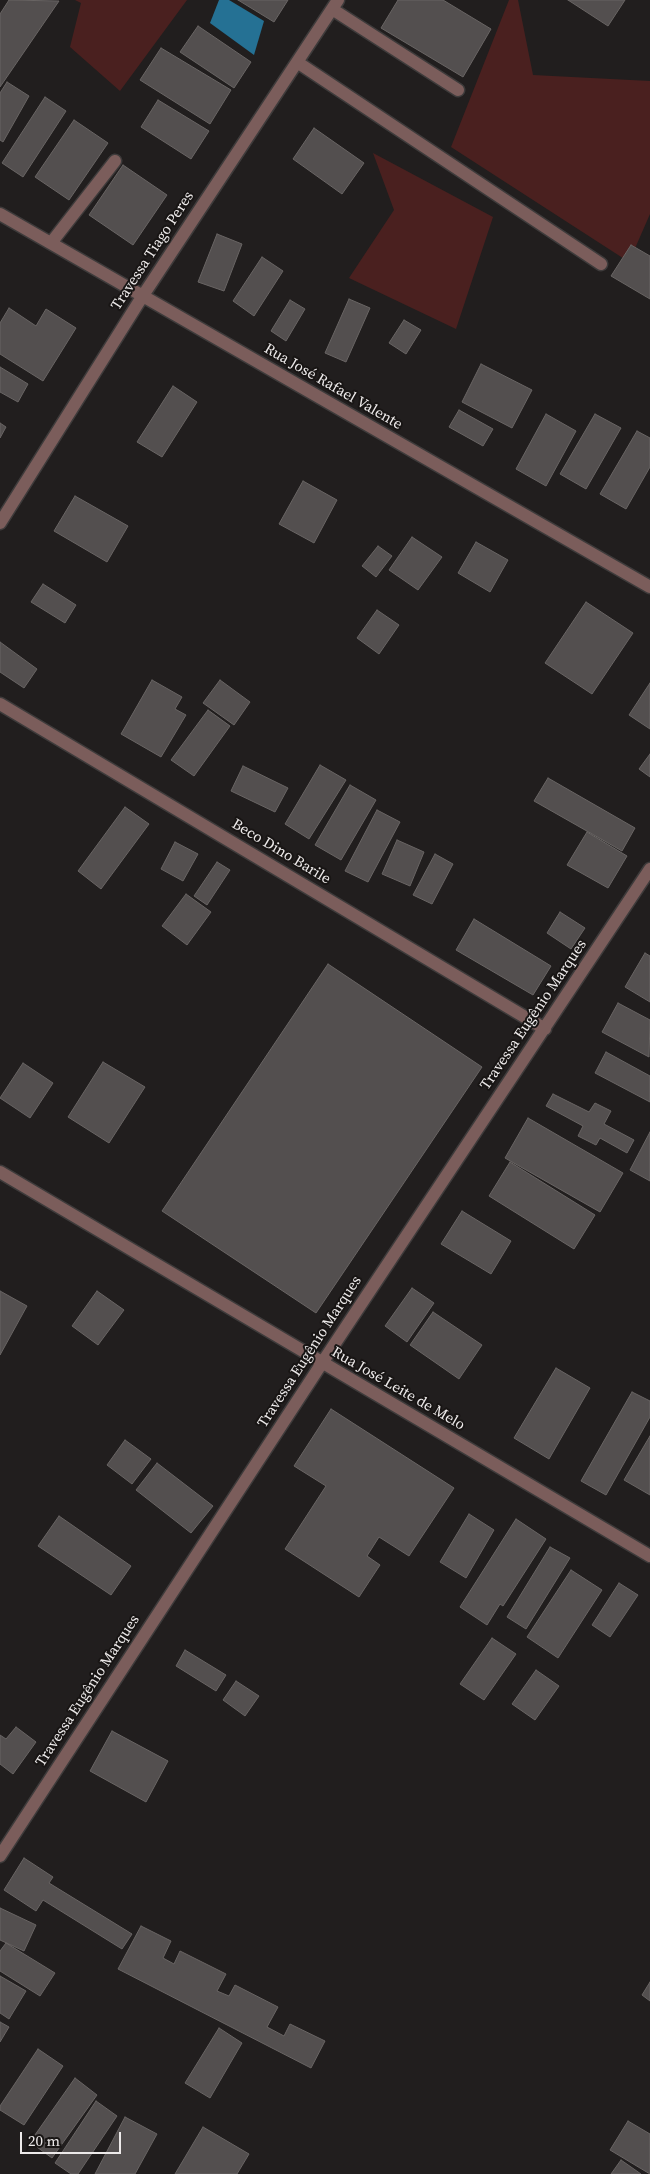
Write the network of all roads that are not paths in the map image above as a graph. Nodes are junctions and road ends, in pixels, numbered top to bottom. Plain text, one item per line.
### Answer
1 (335, 5) edge
2 (297, 62) junction
3 (458, 90) dead end
4 (115, 161) dead end
5 (0, 214) edge
6 (51, 243) junction
7 (601, 264) dead end
8 (142, 297) junction
9 (0, 523) edge
10 (650, 587) edge
11 (0, 704) edge
12 (650, 869) edge
13 (545, 1028) junction
14 (0, 1172) edge
15 (322, 1363) junction
16 (650, 1556) edge
17 (0, 1856) edge

1 - 2 street, Travessa Tiago Peres
1 - 3 street
2 - 7 street
2 - 8 street, Travessa Tiago Peres
4 - 6 street
5 - 6 street, Rua José Rafael Valente
6 - 8 street, Rua José Rafael Valente
8 - 9 street, Travessa Tiago Peres
8 - 10 street, Rua José Rafael Valente
11 - 13 street, Beco Dino Barile
12 - 13 street, Travessa Eugênio Marques
13 - 15 street, Travessa Eugênio Marques
14 - 15 street, Rua José Leite de Melo
15 - 16 street, Rua José Leite de Melo
15 - 17 street, Travessa Eugênio Marques

